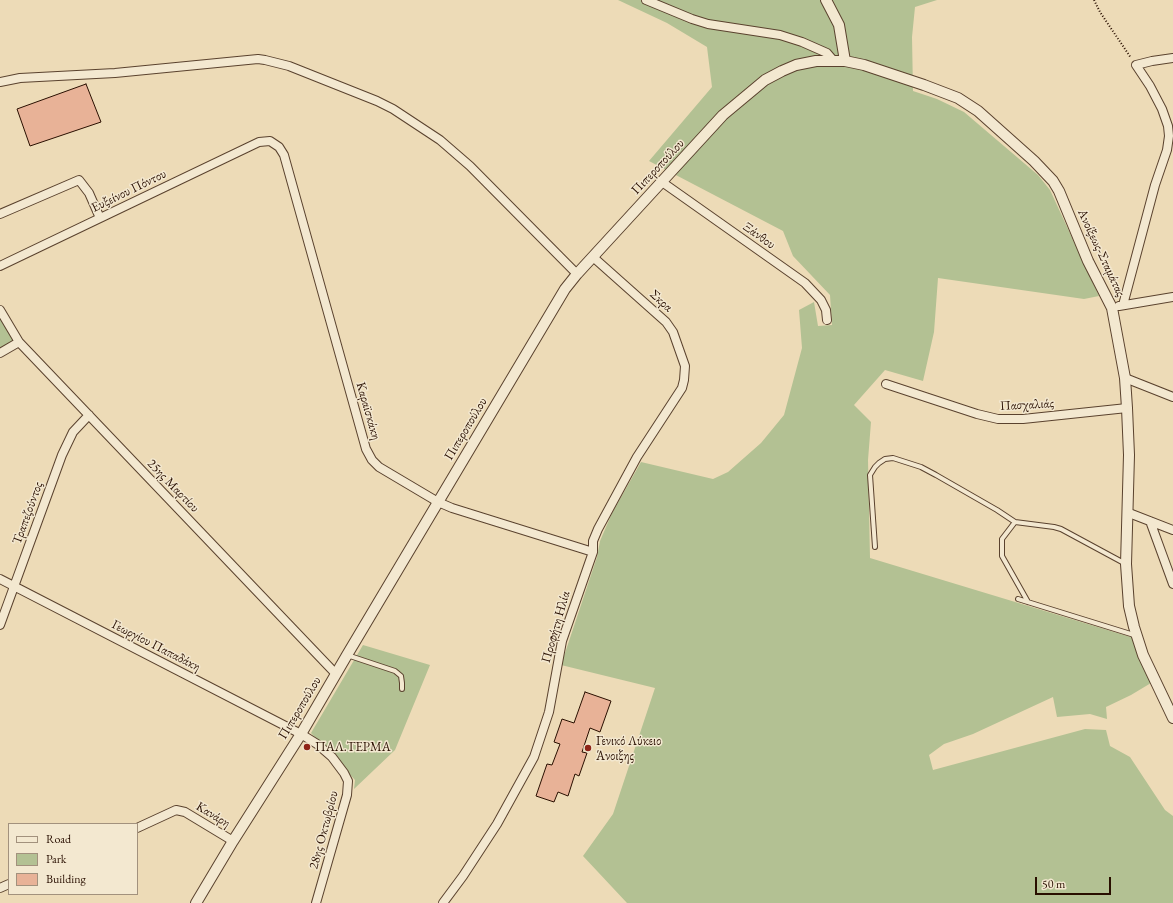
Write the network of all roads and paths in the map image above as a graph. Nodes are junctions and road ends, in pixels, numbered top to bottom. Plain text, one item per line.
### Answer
1 (646, 0) edge
2 (826, 0) edge
3 (1094, 0) edge
4 (1173, 58) edge
5 (833, 60) junction
6 (845, 61) junction
7 (1136, 65) junction
8 (0, 82) edge
9 (1171, 136) edge
10 (270, 141) joint
11 (662, 182) junction
12 (0, 214) edge
13 (100, 218) junction
14 (593, 257) junction
15 (0, 266) edge
16 (577, 274) junction
17 (1173, 297) edge
18 (1123, 305) junction
19 (1112, 308) junction
20 (0, 310) edge
21 (827, 320) dead end
22 (19, 342) junction
23 (0, 353) edge
24 (1125, 378) junction
25 (684, 380) joint
26 (886, 384) dead end
27 (1173, 397) edge
28 (1127, 408) junction
29 (89, 415) junction
30 (438, 502) junction
31 (1129, 513) junction
32 (1150, 521) junction
33 (1016, 522) junction
34 (1173, 530) edge
35 (875, 548) dead end
36 (593, 552) junction
37 (1126, 564) junction
38 (0, 579) edge
39 (1173, 584) edge
40 (14, 586) junction
41 (1018, 599) dead end
42 (1028, 602) junction
43 (0, 626) edge
44 (1136, 636) junction
45 (347, 654) junction
46 (336, 674) junction
47 (402, 689) dead end
48 (1173, 718) edge
49 (301, 734) junction
50 (138, 828) edge
51 (233, 841) junction
52 (196, 903) edge
53 (316, 903) edge
54 (443, 903) edge

1 - 5 street
2 - 6 street
3 - 7 path
4 - 7 street
5 - 6 street, Πιπεροπούλου
5 - 11 street, Πιπεροπούλου
6 - 19 street, Ανοίξεως-Σταμάτας
7 - 9 street
8 - 16 street
9 - 18 street
10 - 13 street, Ευξείνου Πόντου
10 - 30 street, Καραϊσκάκη
11 - 14 street, Πιπεροπούλου
11 - 21 street, Ξάνθου
12 - 13 street
13 - 15 street, Ευξείνου Πόντου
14 - 16 street, Πιπεροπούλου
14 - 25 street, Σκρα
16 - 30 street, Πιπεροπούλου
17 - 18 street
18 - 19 street
19 - 24 street, Ανοίξεως-Σταμάτας
20 - 22 street, 25ης Μαρτίου
22 - 23 street
22 - 29 street, 25ης Μαρτίου
24 - 27 street
24 - 28 street, Ανοίξεως-Σταμάτας
25 - 36 street, Προφήτη Ηλία
26 - 28 street, Πασχαλιάς
28 - 31 street, Ανοίξεως-Σταμάτας
29 - 40 street, Τραπεζούντος
29 - 46 street, 25ης Μαρτίου
30 - 36 street, Καραϊσκάκη
30 - 45 street, Πιπεροπούλου
31 - 32 street
31 - 37 street, Ανοίξεως-Σταμάτας
32 - 34 street
32 - 39 street
33 - 35 lane
33 - 37 lane
33 - 42 lane
36 - 54 street, Προφήτη Ηλία
37 - 44 street, Ανοίξεως-Σταμάτας
38 - 40 street, Γεωργίου Παπαδάκη
40 - 43 street, Τραπεζούντος
40 - 49 street, Γεωργίου Παπαδάκη
41 - 42 lane
42 - 44 lane
44 - 48 street, Ανοίξεως-Σταμάτας
45 - 46 street, Πιπεροπούλου
45 - 47 lane
46 - 49 street, Πιπεροπούλου
49 - 51 street, Πιπεροπούλου
49 - 53 street, 28ης Οκτωβρίου
50 - 51 street, Κανάρη
51 - 52 street, Πιπεροπούλου

